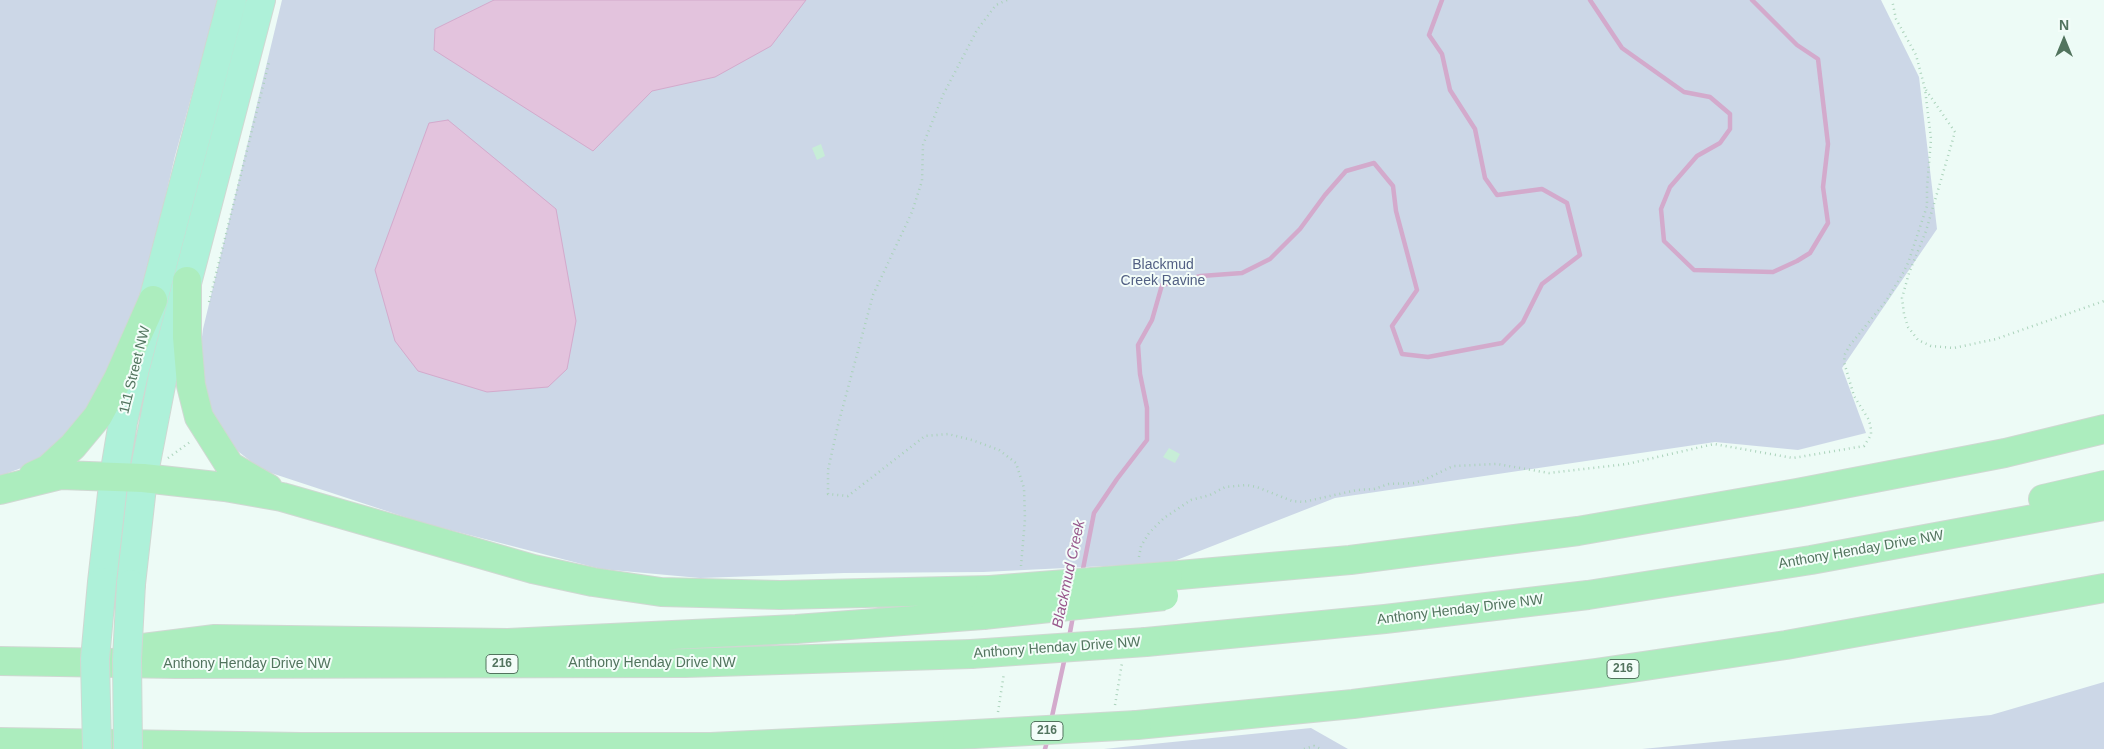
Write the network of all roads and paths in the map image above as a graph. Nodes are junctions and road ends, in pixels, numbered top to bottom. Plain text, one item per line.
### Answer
1 (232, 0) edge
2 (261, 0) edge
3 (1007, 0) edge
4 (1892, 0) edge
5 (270, 55) dead end
6 (1925, 89) junction
7 (187, 281) junction
8 (153, 300) junction
9 (2104, 301) edge
10 (208, 310) dead end
11 (2104, 428) edge
12 (191, 442) dead end
13 (153, 470) junction
14 (114, 476) junction
15 (2104, 485) edge
16 (7, 488) edge
17 (282, 497) junction
18 (2104, 506) edge
19 (1811, 560) junction
20 (1138, 564) dead end
21 (1020, 573) dead end
22 (2104, 588) edge
23 (986, 602) junction
24 (1123, 658) dead end
25 (0, 660) edge
26 (32, 661) junction
27 (1005, 666) dead end
28 (998, 712) dead end
29 (1126, 719) junction
30 (0, 742) edge
31 (704, 748) edge
32 (97, 749) edge
33 (128, 749) edge
34 (1304, 749) edge
35 (1321, 749) edge

1 - 8 main road, 111 Street NW
2 - 7 main road, 111 Street NW
3 - 21 path
4 - 6 path
5 - 10 path
6 - 9 path
6 - 20 path
7 - 13 main road, 111 Street NW
7 - 17 highway
8 - 14 main road, 111 Street NW
8 - 16 highway
11 - 23 highway, bridge
12 - 13 path
13 - 14 highway
13 - 17 highway
13 - 33 main road, 111 Street NW, bridge
14 - 16 highway
14 - 32 main road, 111 Street NW, bridge
15 - 19 highway
17 - 23 highway
18 - 19 highway, Anthony Henday Drive NW / 216
19 - 26 highway, Anthony Henday Drive NW / 216, bridge
22 - 29 highway, 216
23 - 26 highway
24 - 29 path
25 - 26 highway, Anthony Henday Drive NW / 216
27 - 28 path
29 - 31 highway, 216, bridge
30 - 31 highway, 216
34 - 35 path

